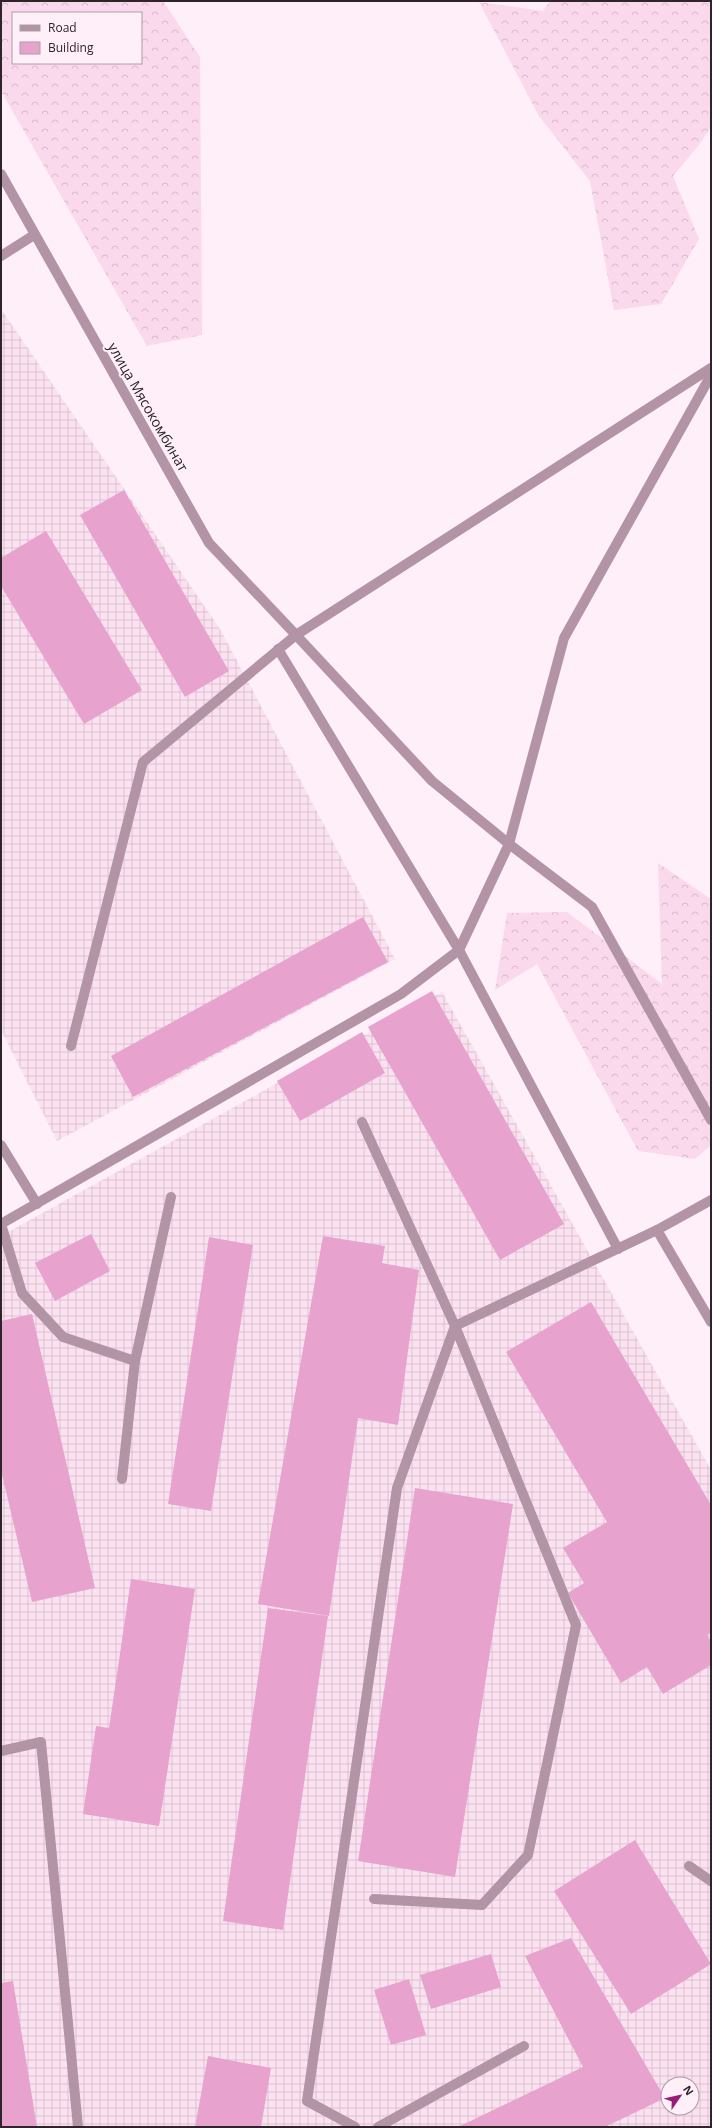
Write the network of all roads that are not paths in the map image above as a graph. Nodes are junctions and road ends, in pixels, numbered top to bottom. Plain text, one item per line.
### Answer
1 (1, 174) edge
2 (34, 235) junction
3 (1, 256) edge
4 (711, 368) edge
5 (711, 375) edge
6 (296, 635) junction
7 (278, 649) junction
8 (509, 844) junction
9 (459, 950) junction
10 (72, 1046) dead end
11 (711, 1120) edge
12 (362, 1122) dead end
13 (1, 1145) edge
14 (171, 1197) dead end
15 (711, 1200) edge
16 (37, 1204) junction
17 (1, 1224) edge
18 (657, 1230) junction
19 (618, 1249) junction
20 (711, 1322) edge
21 (455, 1326) junction
22 (135, 1361) junction
23 (122, 1479) dead end
24 (1, 1751) edge
25 (688, 1866) dead end
26 (711, 1881) edge
27 (374, 1899) dead end
28 (524, 2046) dead end
29 (78, 2127) edge
30 (355, 2127) edge
31 (378, 2127) edge

1 - 2 street, улица Мясокомбинат
2 - 3 street
2 - 6 street, улица Мясокомбинат
4 - 6 street
5 - 8 street
6 - 7 street
6 - 8 street, улица Мясокомбинат
7 - 9 street
7 - 10 street
8 - 9 street
8 - 11 street, улица Мясокомбинат
9 - 16 street
9 - 19 street
12 - 21 street
13 - 16 street
14 - 22 street
15 - 18 street
16 - 17 street
17 - 22 street
18 - 19 street
18 - 20 street
19 - 21 street
21 - 27 street
21 - 30 street
22 - 23 street
24 - 29 street
25 - 26 street
28 - 31 street

